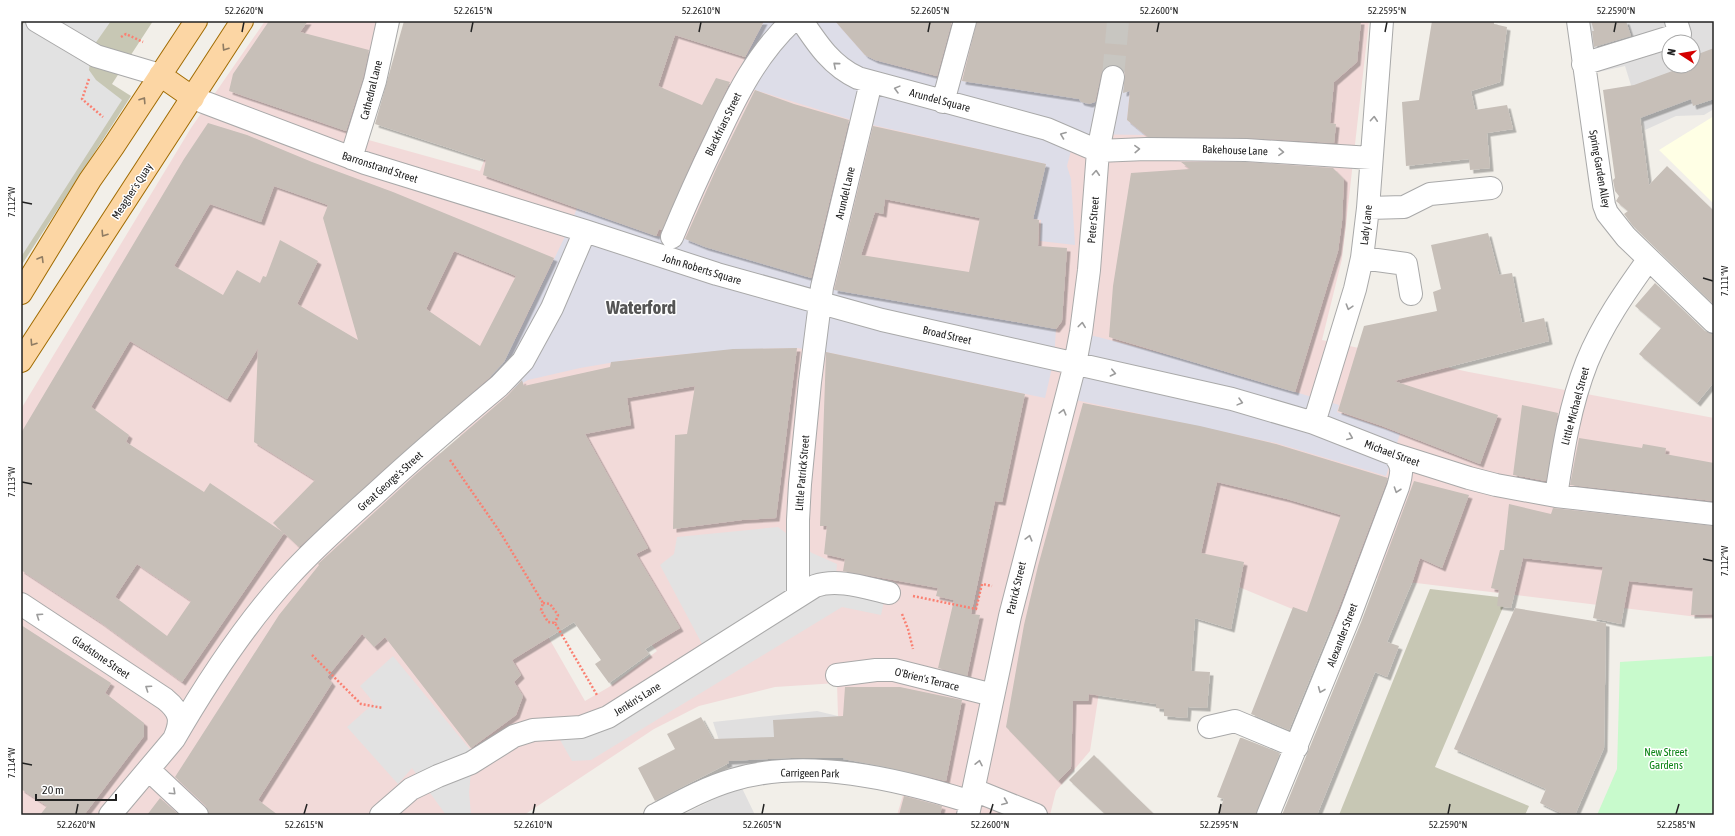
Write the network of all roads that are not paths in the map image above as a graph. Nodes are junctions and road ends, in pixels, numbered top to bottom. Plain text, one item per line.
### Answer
1 (37, 21) edge
2 (196, 21) edge
3 (242, 21) edge
4 (388, 21) edge
5 (792, 21) edge
6 (802, 21) edge
7 (964, 21) edge
8 (1382, 21) edge
9 (1578, 21) edge
10 (1676, 21) edge
11 (1584, 64) junction
12 (160, 74) junction
13 (1113, 77) tunnel mouth
14 (871, 82) junction
15 (193, 98) junction
16 (943, 102) junction
17 (1098, 151) junction
18 (352, 158) junction
19 (1371, 158) junction
20 (1491, 188) dead end
21 (1368, 208) junction
22 (578, 228) junction
23 (672, 237) dead end
24 (1362, 258) junction
25 (1648, 260) junction
26 (21, 293) edge
27 (1411, 294) dead end
28 (820, 303) junction
29 (1714, 322) edge
30 (814, 351) joint
31 (21, 361) edge
32 (1075, 364) junction
33 (1314, 423) junction
34 (1393, 454) junction
35 (1556, 496) junction
36 (1714, 514) edge
37 (889, 593) road end
38 (798, 595) junction
39 (21, 604) edge
40 (837, 675) dead end
41 (993, 695) junction
42 (1209, 727) dead end
43 (174, 739) junction
44 (1296, 747) junction
45 (149, 770) junction
46 (971, 802) edge
47 (110, 815) edge
48 (197, 815) edge
49 (381, 815) edge
50 (655, 815) edge
51 (1036, 815) edge
52 (1268, 815) edge

1 - 12 street
2 - 12 main road
3 -> 15 main road, Meagher's Quay
4 - 18 street, Cathedral Lane
5 - 23 street, Blackfriars Street
14 -> 6 street, Arundel Square
7 - 16 street
19 -> 8 street, Lady Lane
9 - 11 street, Spring Garden Alley
10 - 11 street
11 - 25 street, Spring Garden Alley
12 - 15 main road
26 -> 12 main road
13 - 17 street, Peter Street
16 -> 14 street, Arundel Square
14 - 28 street, Arundel Lane
15 - 18 street, Barronstrand Street
15 -> 31 main road, Meagher's Quay
17 -> 16 street, Arundel Square
17 -> 19 street, Bakehouse Lane
32 -> 17 street, Peter Street
18 - 22 street, Barronstrand Street
19 - 21 street, Lady Lane
20 - 21 street
21 - 24 street, Lady Lane
22 - 28 street, John Roberts Square
22 - 43 street, Great George's Street
24 - 27 street
24 -> 33 street, Lady Lane
25 - 29 street, Spring Garden Alley
25 - 35 street, Little Michael Street
28 - 30 street, Arundel Lane
28 - 32 street, Broad Street
30 - 38 street, Little Patrick Street
32 -> 33 street, Michael Street
41 -> 32 street, Patrick Street
33 -> 34 street, Michael Street
34 - 35 street, Michael Street
34 -> 44 street, Alexander Street
35 - 36 street, Michael Street
37 - 38 street, Jenkin's Lane
38 - 49 street, Jenkin's Lane
43 -> 39 street, Gladstone Street
40 - 41 street, O'Brien's Terrace
46 -> 41 street, Patrick Street
42 - 44 street
43 - 45 street, Great George's Street
44 - 52 street, Alexander Street
45 - 47 street, Great George's Street
45 -> 48 street
46 - 50 street, Carrigeen Park
46 -> 51 street, Carrigeen Park

